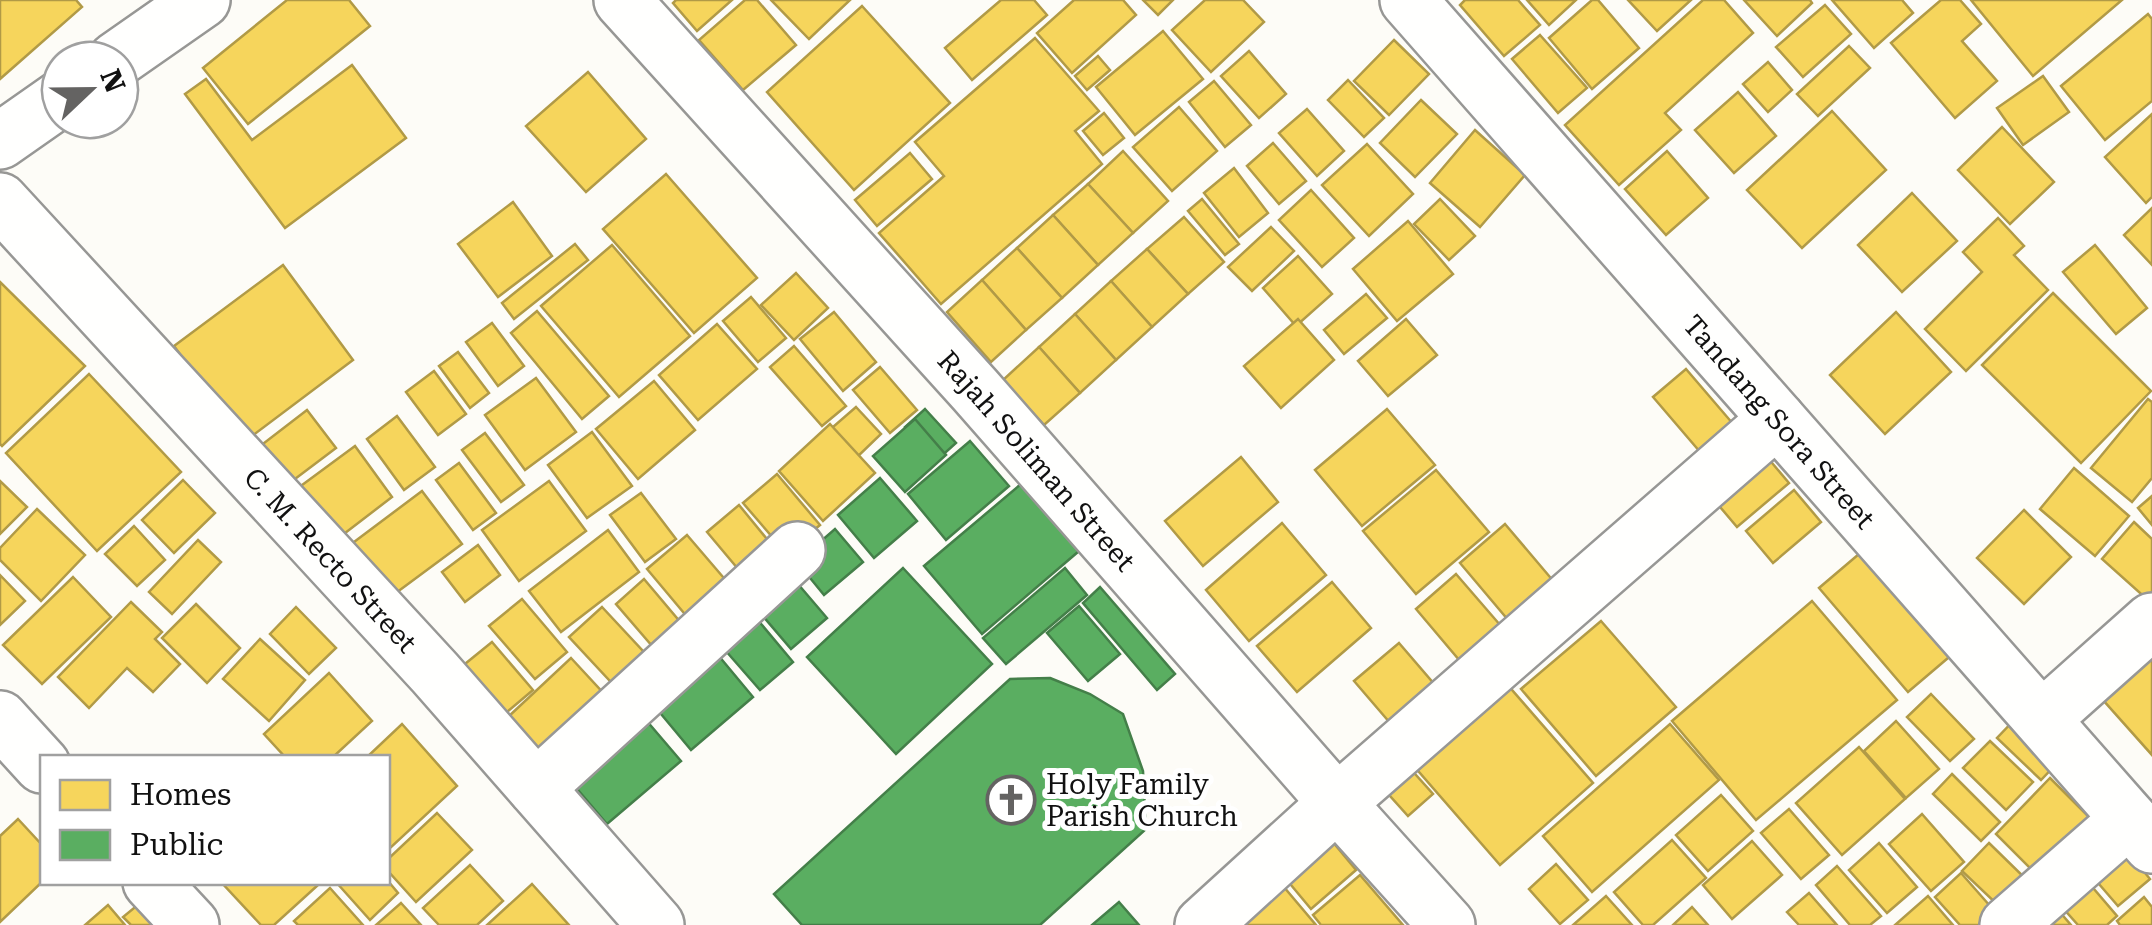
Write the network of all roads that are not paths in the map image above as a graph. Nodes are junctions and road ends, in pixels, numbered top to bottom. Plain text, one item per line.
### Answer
1 (202, 0) edge
2 (622, 0) edge
3 (1420, 4) edge
4 (140, 43) edge
5 (40, 113) edge
6 (0, 141) edge
7 (0, 201) edge
8 (1777, 419) junction
9 (797, 550) dead end
10 (2152, 620) edge
11 (0, 719) edge
12 (2042, 719) junction
13 (40, 762) edge
14 (536, 788) junction
15 (1337, 804) junction
16 (2141, 832) edge
17 (155, 885) edge
18 (191, 925) edge
19 (656, 925) edge
20 (1202, 925) edge
21 (1447, 925) edge
22 (2008, 925) edge

1 - 4 street
2 - 15 street, Rajah Soliman Street
3 - 8 street, Tandang Sora Street
5 - 6 street
7 - 14 street, C. M. Recto Street
8 - 12 street, Tandang Sora Street
8 - 15 street
9 - 14 street
10 - 12 street
11 - 13 street
12 - 16 street, Tandang Sora Street
14 - 19 street, C. M. Recto Street
15 - 20 street
15 - 21 street, Rajah Soliman Street
16 - 22 street
17 - 18 street

